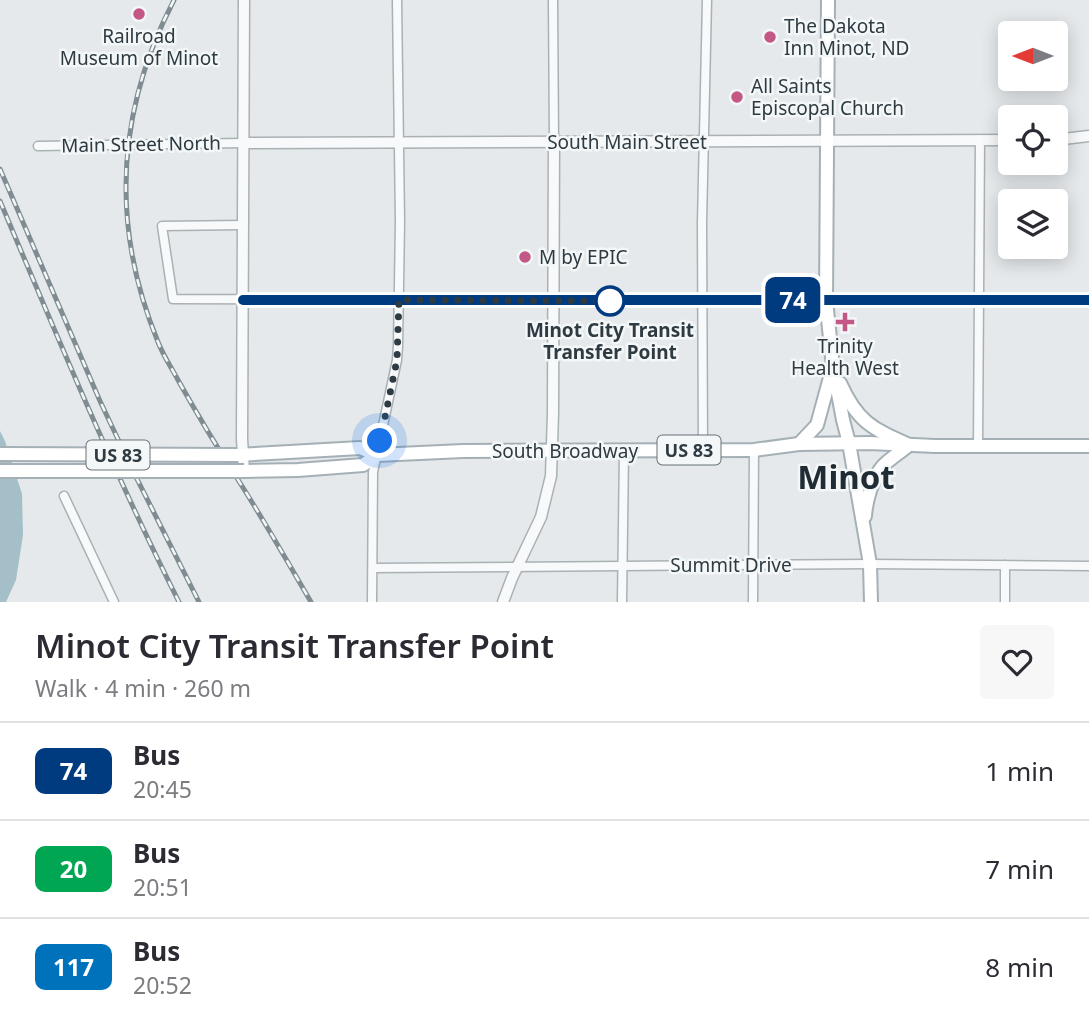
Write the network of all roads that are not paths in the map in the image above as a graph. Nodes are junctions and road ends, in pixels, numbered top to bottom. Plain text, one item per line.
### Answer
1 (244, 0) edge
2 (397, 0) edge
3 (553, 0) edge
4 (707, 0) edge
5 (828, 0) edge
6 (1089, 136) edge
7 (1068, 138) edge
8 (980, 140) junction
9 (998, 140) edge
10 (828, 141) junction
11 (554, 142) junction
12 (704, 142) junction
13 (244, 143) junction
14 (398, 143) junction
15 (38, 146) dead end
16 (243, 225) junction
17 (243, 300) junction
18 (399, 300) junction
19 (703, 300) junction
20 (826, 300) junction
21 (980, 300) junction
22 (1089, 300) edge
23 (554, 301) junction
24 (833, 367) junction
25 (849, 443) junction
26 (799, 444) junction
27 (909, 445) junction
28 (978, 446) junction
29 (1089, 446) edge
30 (552, 450) junction
31 (703, 450) junction
32 (754, 450) junction
33 (624, 451) junction
34 (0, 454) edge
35 (239, 455) junction
36 (377, 455) junction
37 (0, 471) edge
38 (244, 471) junction
39 (64, 496) dead end
40 (865, 529) junction
41 (870, 564) junction
42 (622, 565) junction
43 (754, 565) junction
44 (1005, 565) junction
45 (518, 566) junction
46 (1089, 566) edge
47 (373, 568) junction
48 (114, 602) edge
49 (372, 602) edge
50 (503, 602) edge
51 (622, 602) edge
52 (753, 602) edge
53 (871, 602) edge
54 (1005, 602) edge

1 - 13 street
2 - 14 street
3 - 11 street
4 - 12 street
5 - 10 main road
6 - 7 street
8 - 9 street, South Main Street
8 - 10 street, South Main Street
8 - 21 street
10 - 12 street, South Main Street
10 - 20 main road
11 - 12 street, South Main Street
11 - 14 street, South Main Street
11 - 23 street
12 - 19 street
13 - 14 street, South Main Street
13 - 15 street, Main Street North
13 - 16 street
14 - 18 street
16 - 17 street
16 - 17 street
17 - 18 street
17 - 35 street
18 - 23 street
18 - 36 street
19 - 20 street
19 - 23 street
19 - 31 street
20 - 21 street
20 - 24 main road
21 - 22 street
21 - 28 street
23 - 30 street
24 - 25 main road
24 - 26 main road
24 - 27 main road
25 - 26 main road, South Broadway / US 83
25 - 27 main road, South Broadway / US 83
25 - 40 main road
26 - 32 main road, South Broadway / US 83
27 - 28 main road, South Broadway / US 83
27 - 40 main road
28 - 29 main road, South Broadway / US 83
30 - 33 main road, South Broadway / US 83
30 - 36 main road, South Broadway / US 83
30 - 45 street
31 - 32 main road, South Broadway / US 83
31 - 33 main road, South Broadway / US 83
32 - 43 street
33 - 42 street
34 - 35 main road, South Broadway / US 83, bridge
35 - 36 main road, South Broadway / US 83
35 - 38 street
36 - 38 main road, South Broadway / US 83
36 - 47 street
37 - 38 main road, South Broadway / US 83, bridge
39 - 48 street
40 - 41 main road
41 - 43 street, Summit Drive
41 - 44 street, Summit Drive
41 - 53 main road
42 - 43 street, Summit Drive
42 - 45 street, Summit Drive
42 - 51 street
43 - 52 street
44 - 46 street, Summit Drive
44 - 54 street
45 - 47 street, Summit Drive
45 - 50 street
47 - 49 street

